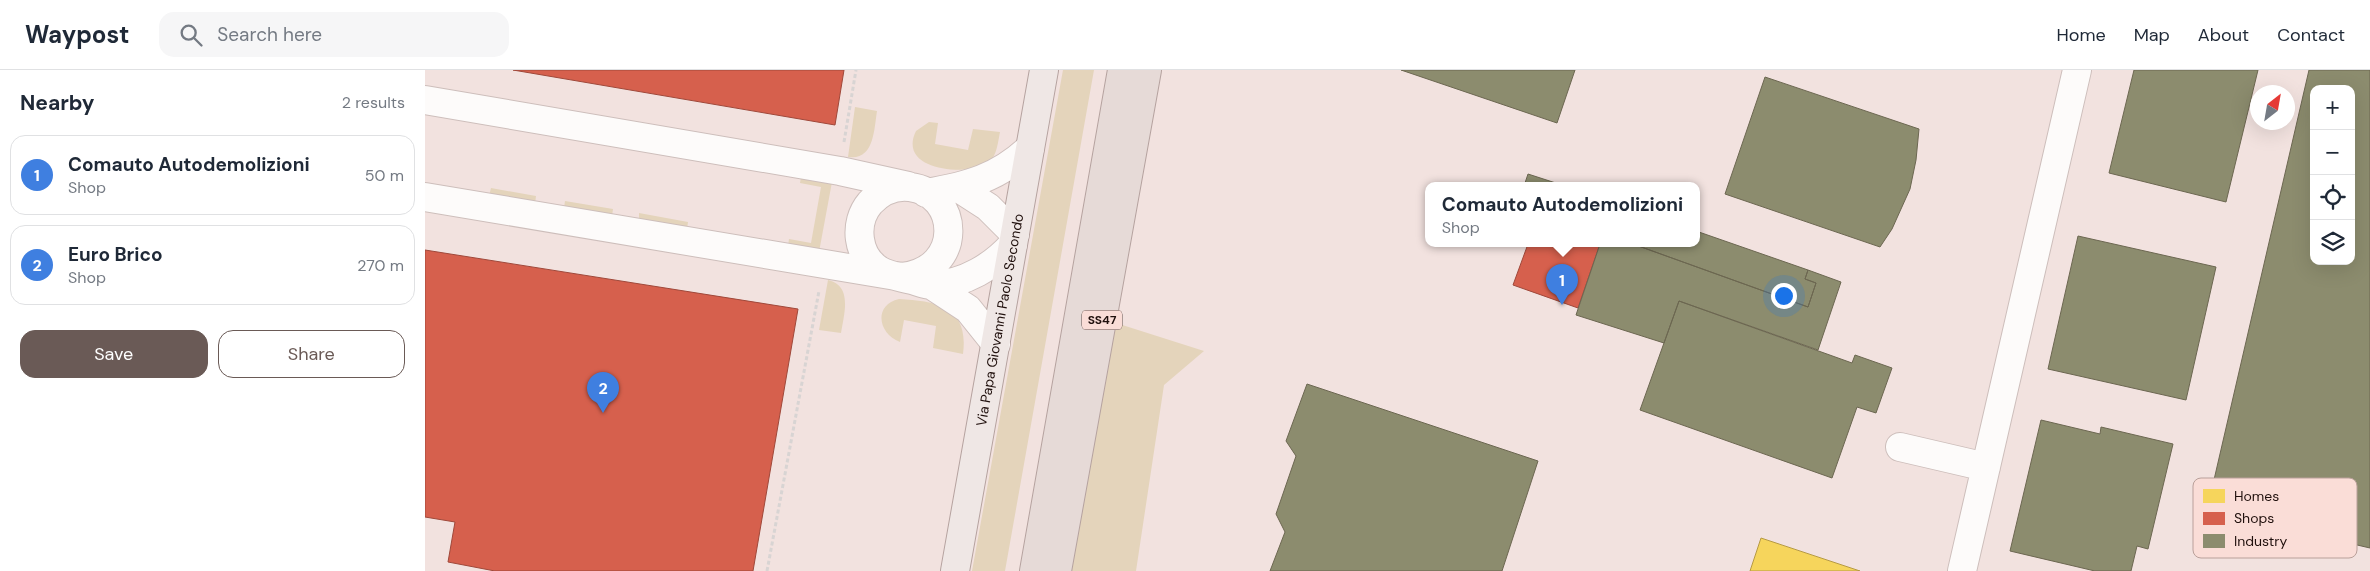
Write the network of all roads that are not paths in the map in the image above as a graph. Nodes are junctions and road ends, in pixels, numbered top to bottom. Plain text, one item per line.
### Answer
1 (1044, 70) edge
2 (1122, 70) edge
3 (1147, 70) edge
4 (2077, 70) edge
5 (425, 100) edge
6 (1030, 148) junction
7 (876, 188) junction
8 (957, 188) junction
9 (919, 190) junction
10 (425, 197) edge
11 (1014, 239) junction
12 (862, 261) junction
13 (902, 277) junction
14 (933, 286) junction
15 (996, 344) junction
16 (1900, 447) dead end
17 (1986, 467) junction
18 (955, 571) edge
19 (1034, 571) edge
20 (1057, 571) edge
21 (1962, 571) edge

1 - 6 main road, Via Papa Giovanni Paolo Secondo
2 - 19 highway, SS47
3 - 20 highway, SS47
4 - 17 street
5 - 7 street
6 - 8 street
6 - 11 main road, Via Papa Giovanni Paolo Secondo
7 - 9 street
7 - 12 street
8 - 9 street
8 - 11 street
9 - 13 street
10 - 12 street
11 - 14 street
11 - 15 main road, Via Papa Giovanni Paolo Secondo
12 - 13 street
13 - 14 street
14 - 15 street
15 - 18 main road, Via Papa Giovanni Paolo Secondo
16 - 17 street
17 - 21 street

